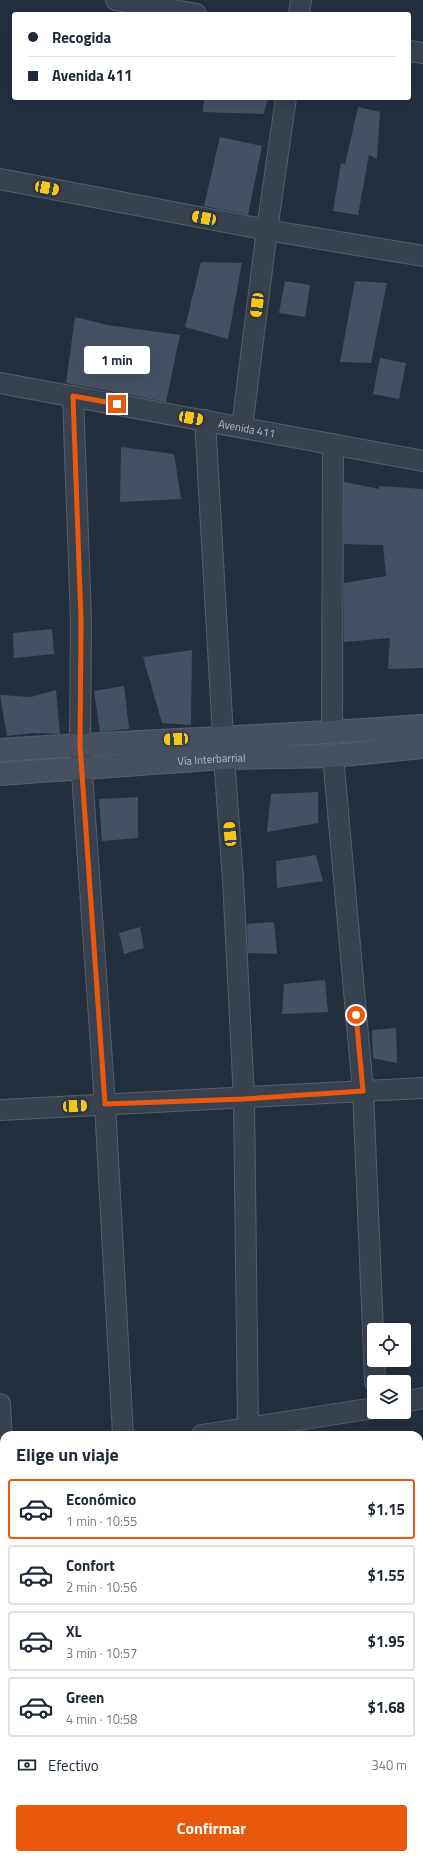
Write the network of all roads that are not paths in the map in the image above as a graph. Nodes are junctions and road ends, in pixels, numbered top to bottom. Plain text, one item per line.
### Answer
1 (116, 0) edge
2 (301, 0) edge
3 (185, 12) edge
4 (299, 12) edge
5 (411, 51) edge
6 (423, 53) edge
7 (286, 100) edge
8 (0, 179) edge
9 (267, 230) junction
10 (423, 256) edge
11 (0, 383) edge
12 (73, 396) junction
13 (206, 420) junction
14 (242, 427) junction
15 (333, 444) junction
16 (423, 461) edge
17 (423, 726) edge
18 (332, 732) junction
19 (223, 736) junction
20 (80, 745) junction
21 (423, 747) edge
22 (0, 750) edge
23 (333, 756) junction
24 (224, 758) junction
25 (82, 769) junction
26 (0, 774) edge
27 (423, 1088) edge
28 (363, 1091) junction
29 (244, 1099) junction
30 (105, 1104) junction
31 (0, 1110) edge
32 (373, 1323) edge
33 (423, 1398) edge
34 (411, 1401) edge
35 (0, 1404) edge
36 (367, 1409) edge
37 (248, 1428) junction
38 (1, 1431) edge
39 (124, 1431) edge
40 (228, 1431) edge

1 - 3 street
2 - 4 street
5 - 6 street
7 - 9 street
8 - 9 street
9 - 10 street
9 - 14 street
11 - 12 street, Avenida 411
12 - 13 street, Avenida 411
12 - 20 street
13 - 14 street, Avenida 411
13 - 19 street
14 - 15 street, Avenida 411
15 - 16 street, Avenida 411
15 - 18 street
17 - 18 main road, Vía Interbarrial
18 - 19 main road, Vía Interbarrial
19 - 20 main road, Vía Interbarrial
20 - 22 main road, Vía Interbarrial
20 - 25 street
21 - 23 main road, Vía Interbarrial
23 - 24 main road, Vía Interbarrial
23 - 28 street
24 - 25 main road, Vía Interbarrial
24 - 29 street
25 - 26 main road, Vía Interbarrial
25 - 30 street
27 - 28 street
28 - 29 street
28 - 32 street
29 - 30 street
29 - 37 street
30 - 31 street
30 - 39 street
33 - 34 street
35 - 38 street
36 - 37 street
37 - 40 street

